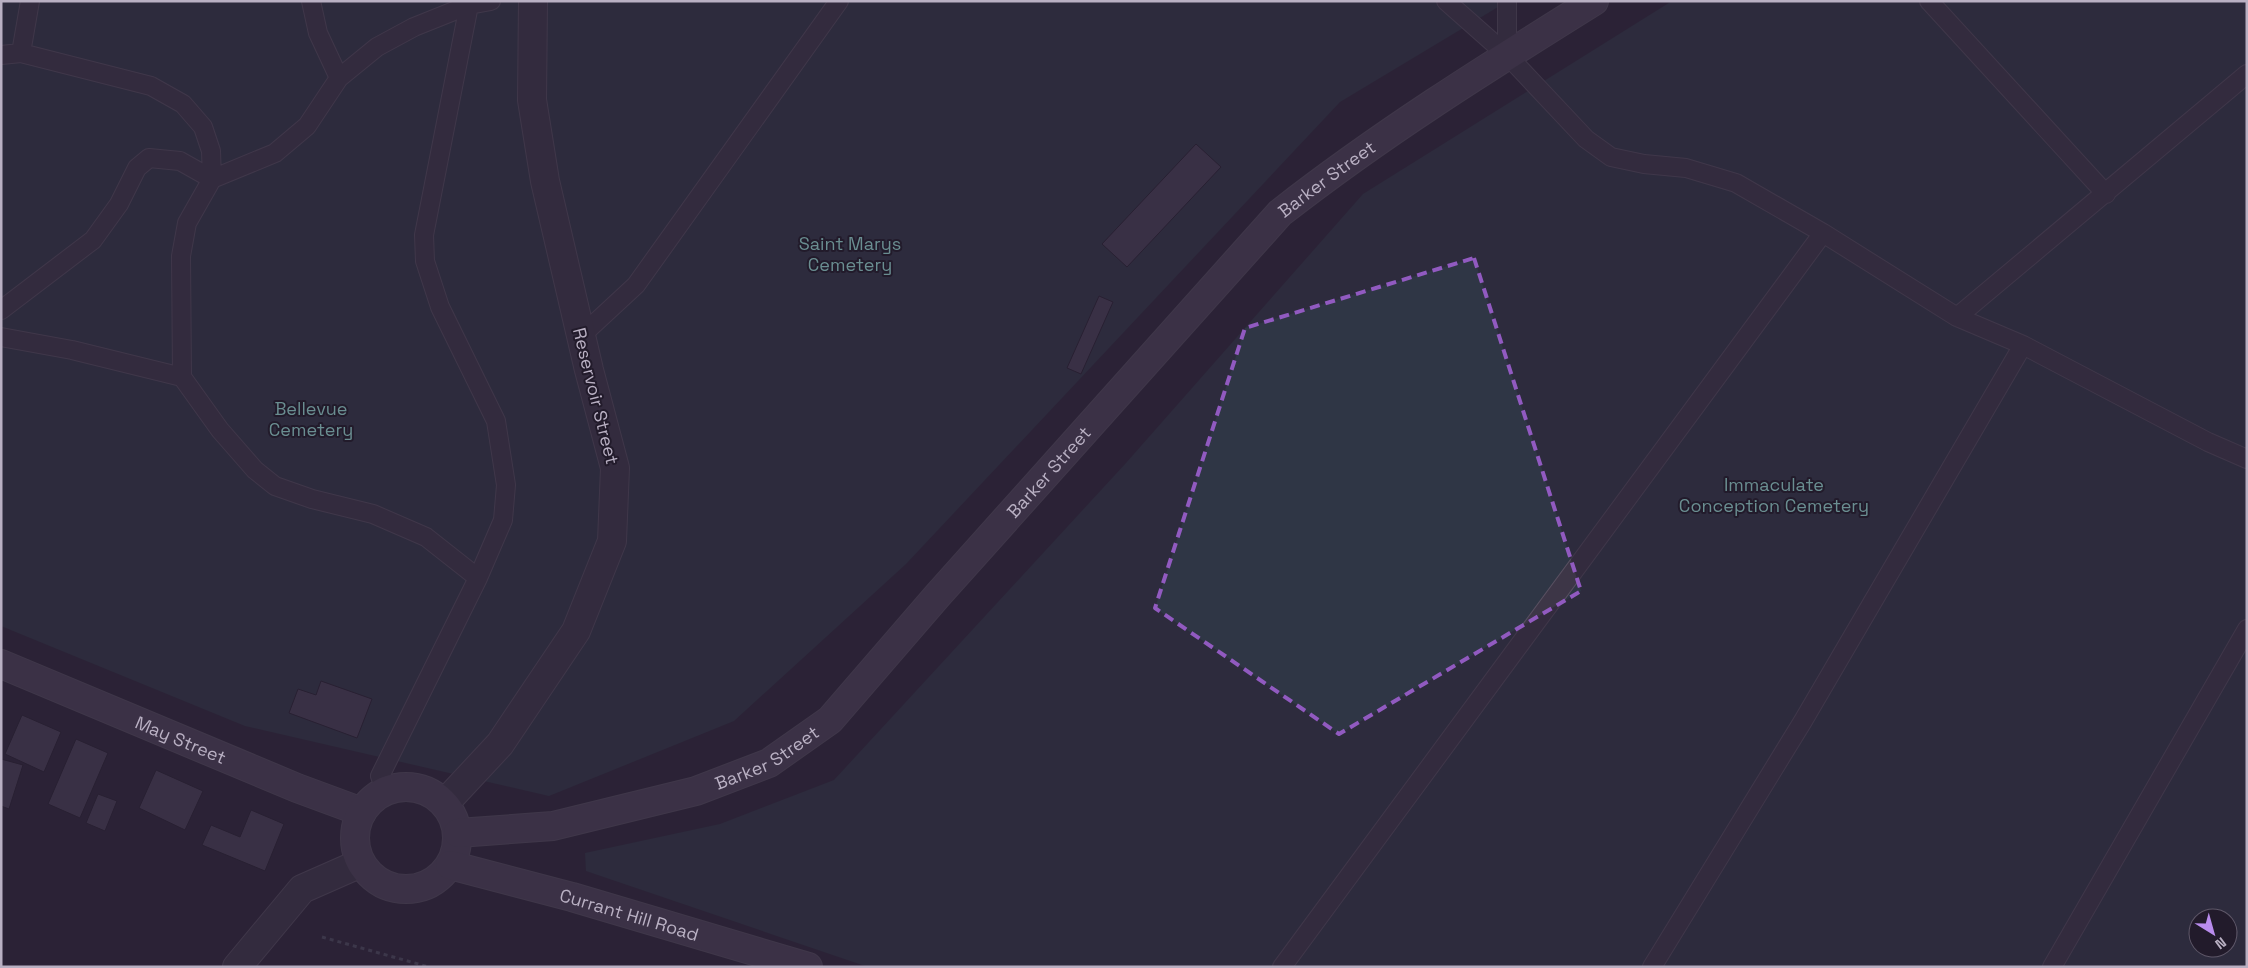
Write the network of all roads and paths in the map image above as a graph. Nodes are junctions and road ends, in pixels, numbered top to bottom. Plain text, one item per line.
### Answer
1 (30, 1) edge
2 (311, 1) edge
3 (491, 1) edge
4 (533, 1) edge
5 (839, 1) edge
6 (1446, 1) edge
7 (1507, 1) edge
8 (1594, 1) edge
9 (1929, 1) edge
10 (467, 3) edge
11 (21, 53) junction
12 (1, 54) edge
13 (1507, 55) junction
14 (2247, 74) edge
15 (339, 78) junction
16 (212, 179) junction
17 (2106, 194) junction
18 (1823, 233) junction
19 (1, 310) edge
20 (1957, 317) junction
21 (581, 336) junction
22 (1, 337) edge
23 (2023, 345) junction
24 (182, 377) junction
25 (2247, 459) edge
26 (478, 578) junction
27 (2247, 629) edge
28 (1, 664) edge
29 (385, 790) junction
30 (445, 804) junction
31 (362, 812) junction
32 (458, 833) junction
33 (361, 863) junction
34 (450, 865) junction
35 (322, 937) dead end
36 (237, 967) edge
37 (429, 967) edge
38 (808, 967) edge
39 (1282, 967) edge
40 (1652, 967) edge
41 (2052, 967) edge

1 - 11 lane
2 - 15 lane
3 - 10 lane
4 - 21 street, Reservoir Street
5 - 21 lane
6 - 13 lane
7 - 13 lane
8 - 13 main road, Barker Street
9 - 17 lane
10 - 15 lane
10 - 26 lane
11 - 12 lane
11 - 16 lane
13 - 18 lane
13 - 32 main road, Barker Street
14 - 17 lane
15 - 16 lane
16 - 19 lane
16 - 24 lane
17 - 20 lane
18 - 20 lane
18 - 39 lane
20 - 23 lane
21 - 30 street, Reservoir Street
22 - 24 lane
23 - 25 lane
23 - 40 lane
24 - 26 lane
26 - 29 lane
27 - 41 lane
28 - 31 main road, May Street
29 - 30 main road
29 - 31 main road
30 - 32 main road
31 - 33 main road
32 - 34 main road
33 - 34 main road
33 - 36 street
34 - 38 main road, Currant Hill Road
35 - 37 path

